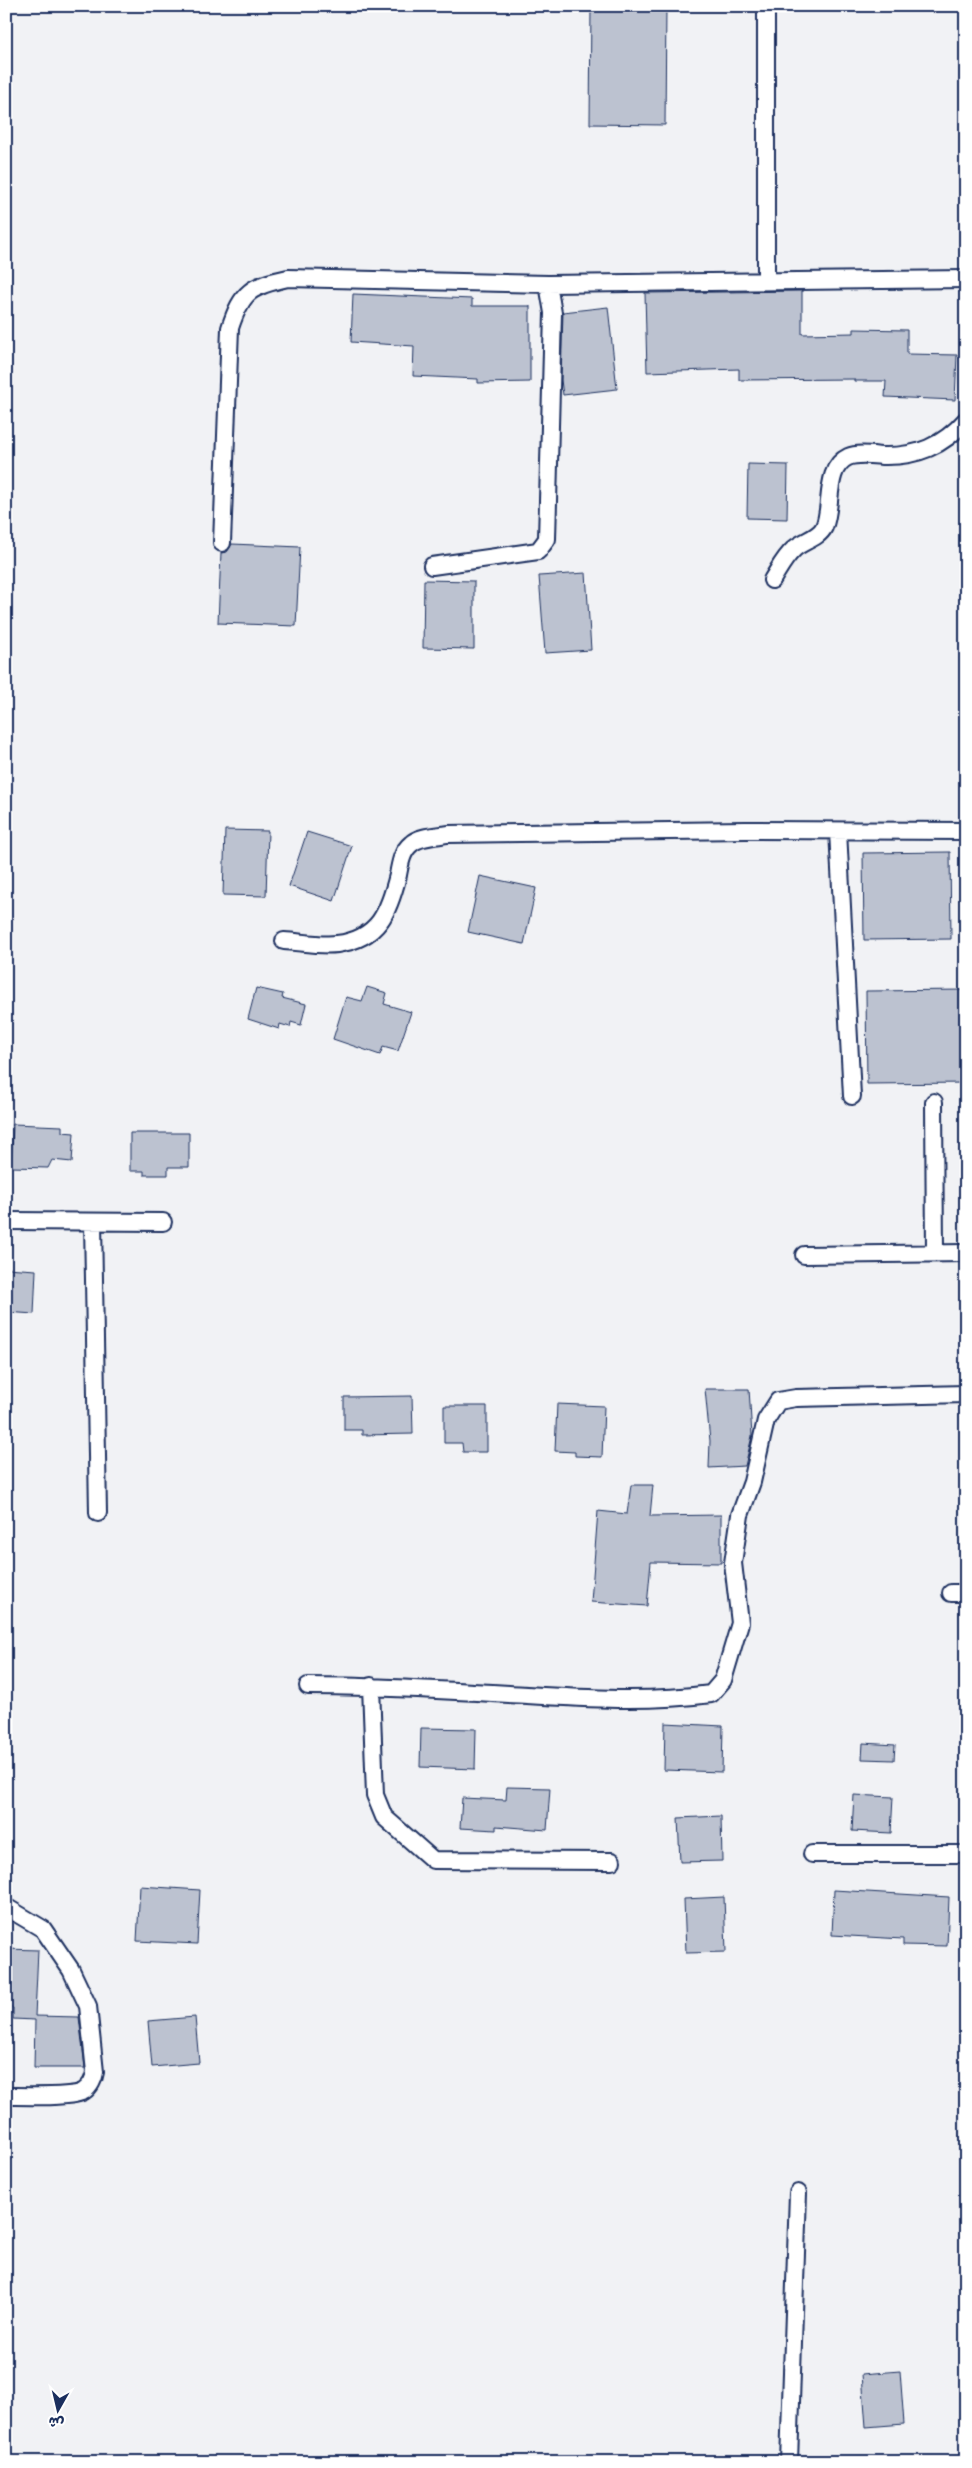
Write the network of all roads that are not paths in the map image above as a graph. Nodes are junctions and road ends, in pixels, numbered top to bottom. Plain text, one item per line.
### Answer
1 (766, 6) edge
2 (966, 279) edge
3 (766, 280) junction
4 (548, 284) junction
5 (966, 420) edge
6 (222, 544) dead end
7 (432, 566) dead end
8 (772, 580) dead end
9 (838, 831) junction
10 (966, 832) edge
11 (284, 941) dead end
12 (852, 1096) dead end
13 (934, 1102) dead end
14 (6, 1221) edge
15 (93, 1222) junction
16 (163, 1222) dead end
17 (935, 1253) junction
18 (966, 1253) edge
19 (804, 1255) dead end
20 (966, 1394) edge
21 (98, 1512) dead end
22 (308, 1686) dead end
23 (371, 1686) junction
24 (812, 1854) dead end
25 (966, 1854) edge
26 (612, 1861) dead end
27 (6, 1907) edge
28 (6, 2096) edge
29 (798, 2193) dead end
30 (789, 2462) edge

1 - 3 street
2 - 3 street
3 - 4 street
4 - 6 street
4 - 7 street
5 - 8 street
9 - 10 street
9 - 11 street
9 - 12 street
13 - 17 street
14 - 15 street
15 - 16 street
15 - 21 street
17 - 18 street
17 - 19 street
20 - 23 street
22 - 23 street
23 - 26 street
24 - 25 street
27 - 28 street
29 - 30 street

